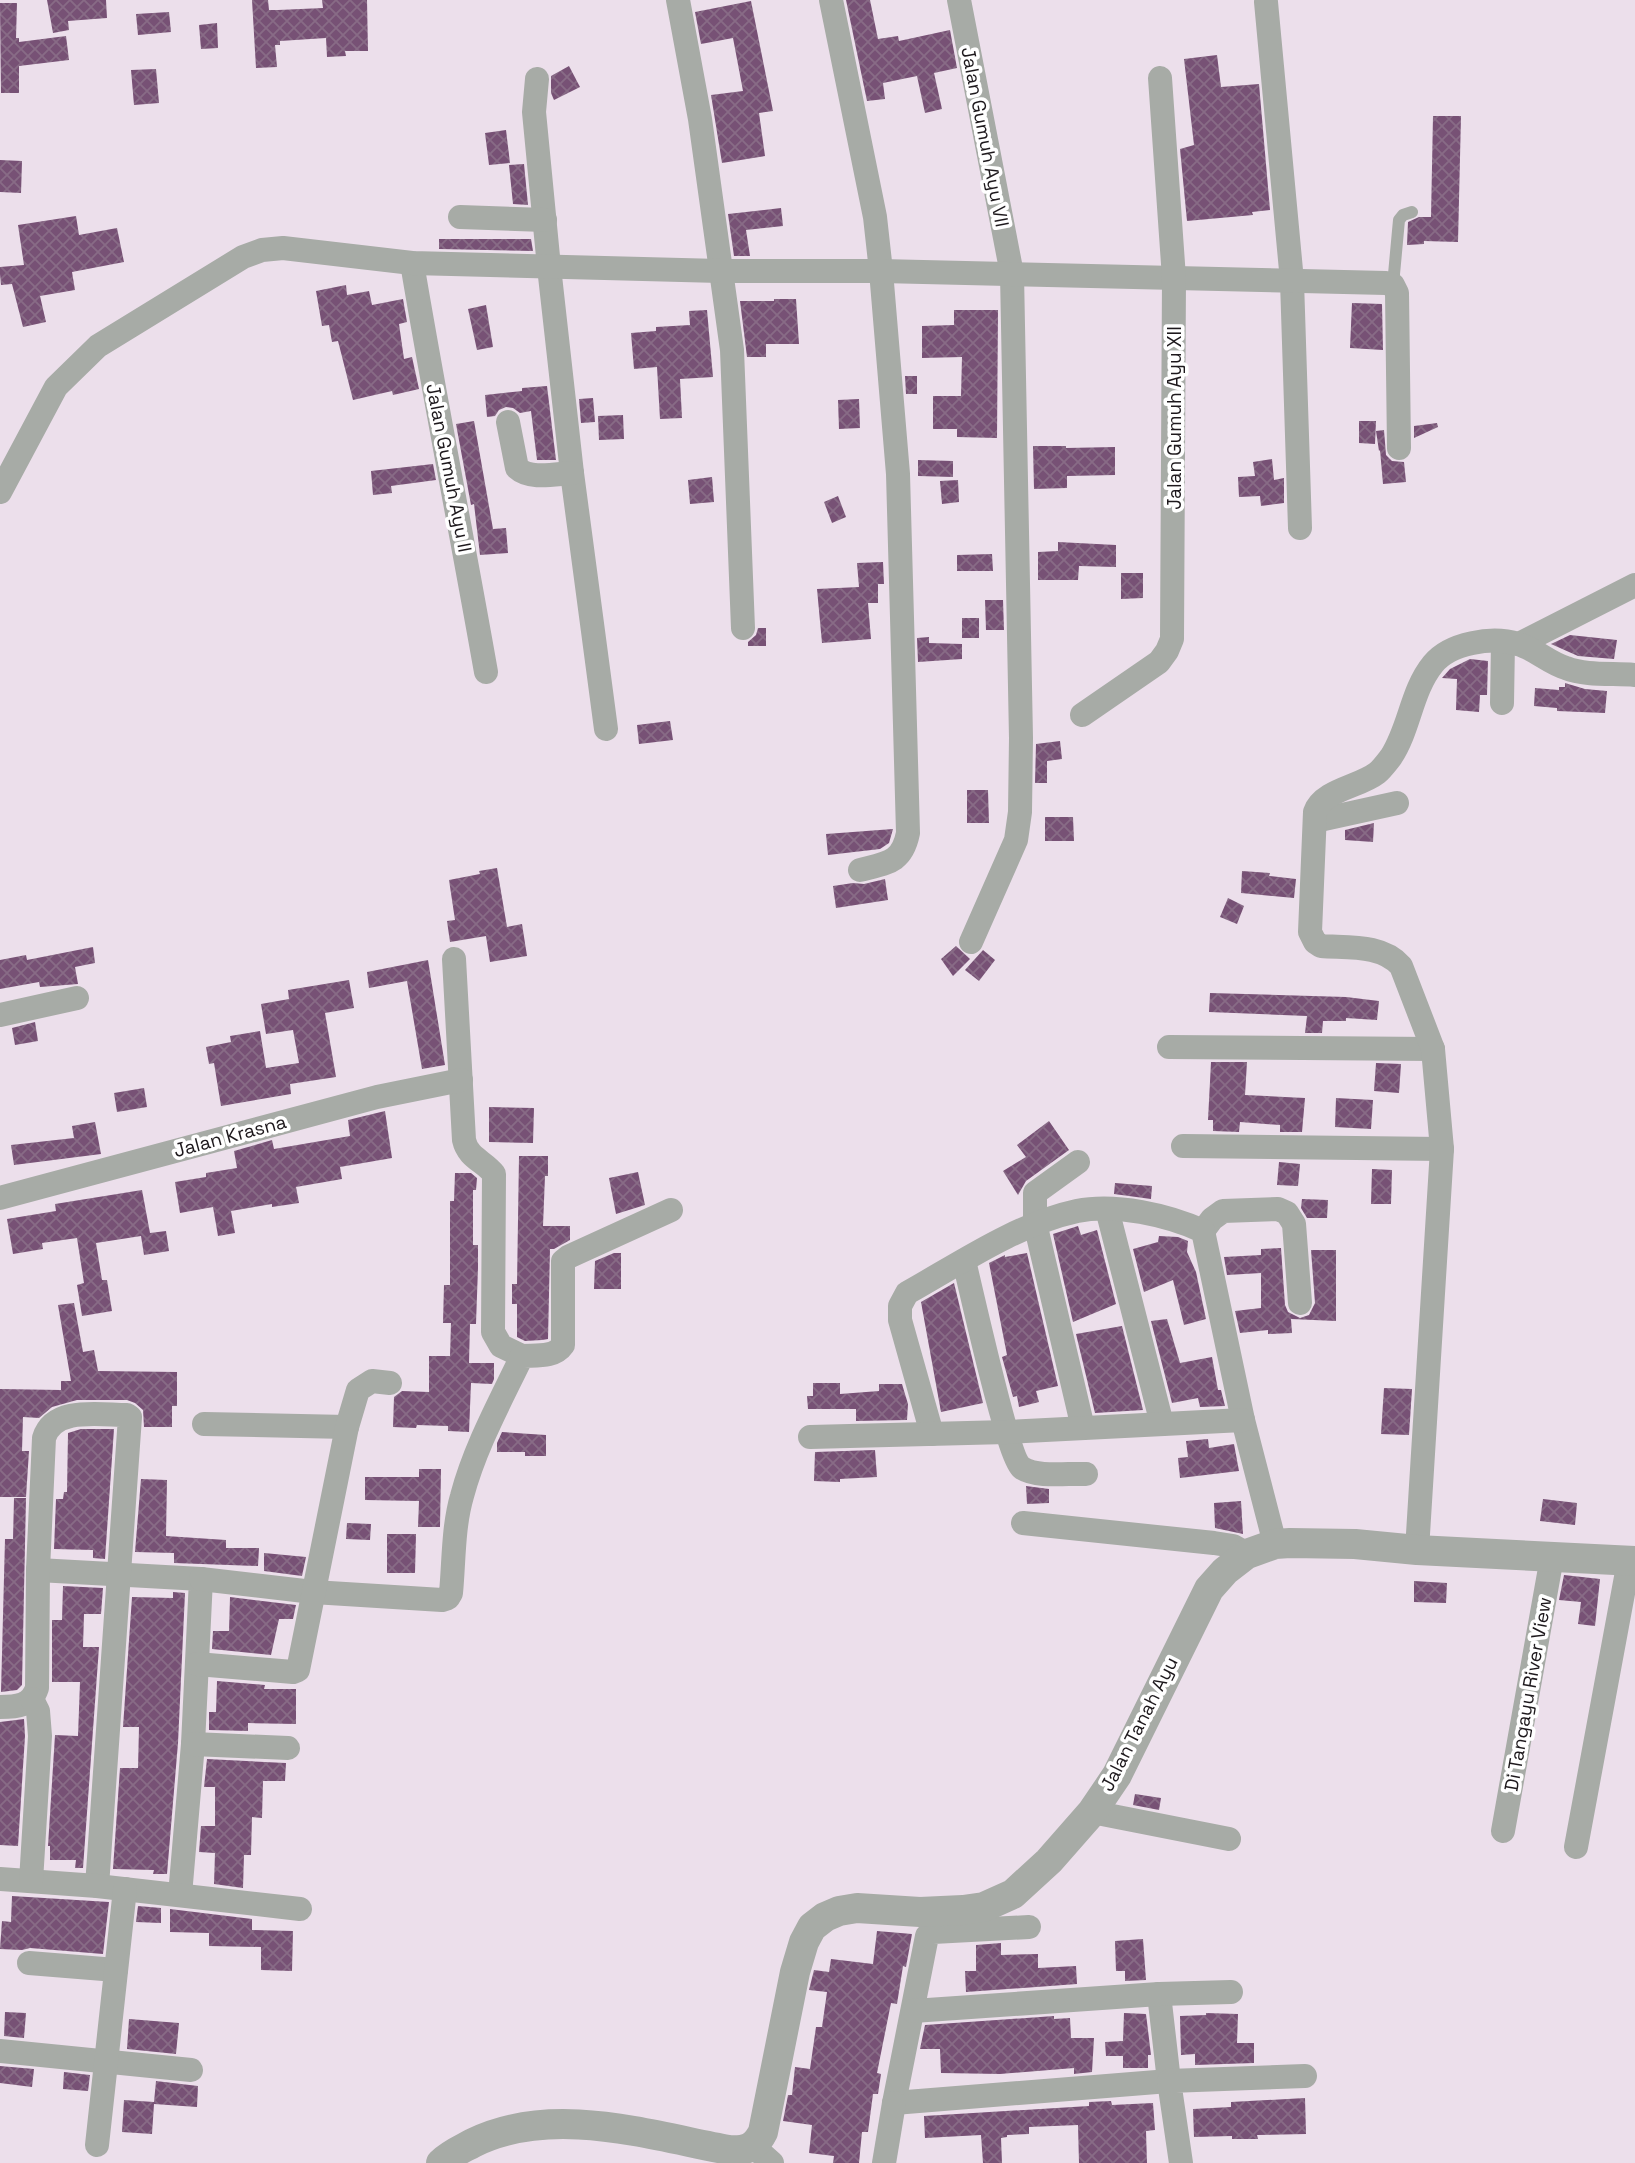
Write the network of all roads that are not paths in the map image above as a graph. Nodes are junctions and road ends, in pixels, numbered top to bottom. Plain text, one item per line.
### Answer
1 (678, 0) edge
2 (831, 0) edge
3 (959, 0) edge
4 (1266, 2) dead end
5 (1160, 78) dead end
6 (537, 79) dead end
7 (1412, 212) dead end
8 (460, 217) dead end
9 (545, 220) junction
10 (412, 263) junction
11 (549, 267) junction
12 (720, 271) junction
13 (881, 271) junction
14 (1012, 274) junction
15 (1174, 278) junction
16 (1292, 281) junction
17 (1393, 285) junction
18 (508, 422) dead end
19 (1399, 448) dead end
20 (572, 473) junction
21 (0, 492) edge
22 (1300, 528) dead end
23 (1635, 585) edge
24 (743, 628) dead end
25 (1511, 643) junction
26 (486, 672) dead end
27 (1635, 675) edge
28 (1502, 703) dead end
29 (1082, 715) dead end
30 (606, 729) dead end
31 (1397, 803) dead end
32 (1315, 821) junction
33 (860, 870) dead end
34 (971, 942) dead end
35 (454, 959) dead end
36 (78, 998) dead end
37 (0, 1015) edge
38 (1169, 1047) dead end
39 (1433, 1049) junction
40 (461, 1080) junction
41 (1183, 1146) dead end
42 (1442, 1149) junction
43 (1078, 1162) dead end
44 (0, 1198) edge
45 (1107, 1209) junction
46 (671, 1210) dead end
47 (1035, 1223) junction
48 (1203, 1231) junction
49 (964, 1261) junction
50 (1300, 1303) dead end
51 (522, 1356) junction
52 (390, 1384) dead end
53 (1243, 1420) junction
54 (204, 1424) dead end
55 (1163, 1424) junction
56 (347, 1427) junction
57 (1083, 1428) junction
58 (1007, 1432) junction
59 (932, 1434) junction
60 (810, 1437) dead end
61 (1086, 1474) dead end
62 (1023, 1523) dead end
63 (1275, 1544) junction
64 (1417, 1550) junction
65 (1247, 1555) junction
66 (1552, 1557) junction
67 (1632, 1561) edge
68 (38, 1570) junction
69 (120, 1574) junction
70 (201, 1578) junction
71 (313, 1592) junction
72 (197, 1664) junction
73 (32, 1699) junction
74 (0, 1707) edge
75 (193, 1744) junction
76 (288, 1748) dead end
77 (1092, 1812) junction
78 (1503, 1831) dead end
79 (1229, 1839) dead end
80 (1576, 1847) dead end
81 (0, 1879) edge
82 (31, 1881) junction
83 (97, 1886) junction
84 (125, 1889) junction
85 (180, 1895) junction
86 (300, 1909) dead end
87 (1028, 1927) dead end
88 (29, 1962) dead end
89 (116, 1970) junction
90 (1231, 1992) dead end
91 (1159, 1994) junction
92 (912, 2011) junction
93 (0, 2051) edge
94 (107, 2060) junction
95 (191, 2070) dead end
96 (1305, 2076) dead end
97 (1169, 2081) junction
98 (894, 2103) junction
99 (97, 2145) dead end
100 (752, 2153) edge
101 (441, 2163) edge
102 (884, 2163) edge
103 (1181, 2163) edge

1 - 12 street
2 - 13 street
3 - 14 street, Jalan Gumuh Ayu VII
4 - 16 street
5 - 15 street, Jalan Gumuh Ayu XII
6 - 9 street
7 - 17 lane
8 - 9 street
9 - 11 street
10 - 11 street
10 - 21 street
10 - 26 street, Jalan Gumuh Ayu II
11 - 12 street
11 - 20 street
12 - 13 street
12 - 24 street
13 - 14 street
13 - 33 street
14 - 15 street
14 - 34 street, Jalan Gumuh Ayu VII
15 - 16 street
15 - 29 street, Jalan Gumuh Ayu XII
16 - 17 street
16 - 22 street
17 - 19 street
18 - 20 street
20 - 30 street
23 - 25 street
25 - 27 street
25 - 28 street
25 - 32 street
31 - 32 street
32 - 39 street
35 - 40 street
36 - 37 street
38 - 39 street
39 - 42 street
40 - 44 street, Jalan Krasna
40 - 51 street
41 - 42 street
42 - 64 street
43 - 47 street
45 - 47 street
45 - 48 street
45 - 55 street
46 - 51 street
47 - 49 street
47 - 57 street
48 - 50 street
48 - 53 street
49 - 58 street
49 - 59 street
51 - 71 street
52 - 56 street
53 - 55 street
53 - 63 street
54 - 56 street
55 - 57 street
56 - 71 street
57 - 58 street
58 - 59 street
58 - 61 street
59 - 60 street
62 - 65 street
63 - 64 street, Jalan Tanah Ayu
63 - 65 street, Jalan Tanah Ayu
64 - 66 street, Jalan Tanah Ayu
65 - 77 street, Jalan Tanah Ayu
66 - 67 street, Jalan Tanah Ayu
66 - 78 street, Di Tangayu River View
67 - 80 street
68 - 69 street
68 - 69 street
68 - 73 street
69 - 70 street
69 - 83 street
70 - 71 street
70 - 72 street
71 - 72 street
72 - 75 street
73 - 74 street
73 - 82 street
75 - 76 street
75 - 85 street
77 - 79 street
77 - 100 street, Jalan Tanah Ayu
81 - 82 street
82 - 83 street
83 - 84 street
84 - 85 street
84 - 89 street
85 - 86 street
87 - 92 street
88 - 89 street
89 - 94 street
90 - 91 street
91 - 92 street
91 - 97 street
92 - 98 street
93 - 94 street
94 - 95 street
94 - 99 street
96 - 97 street
97 - 98 street
97 - 103 street
98 - 102 street
100 - 101 street

